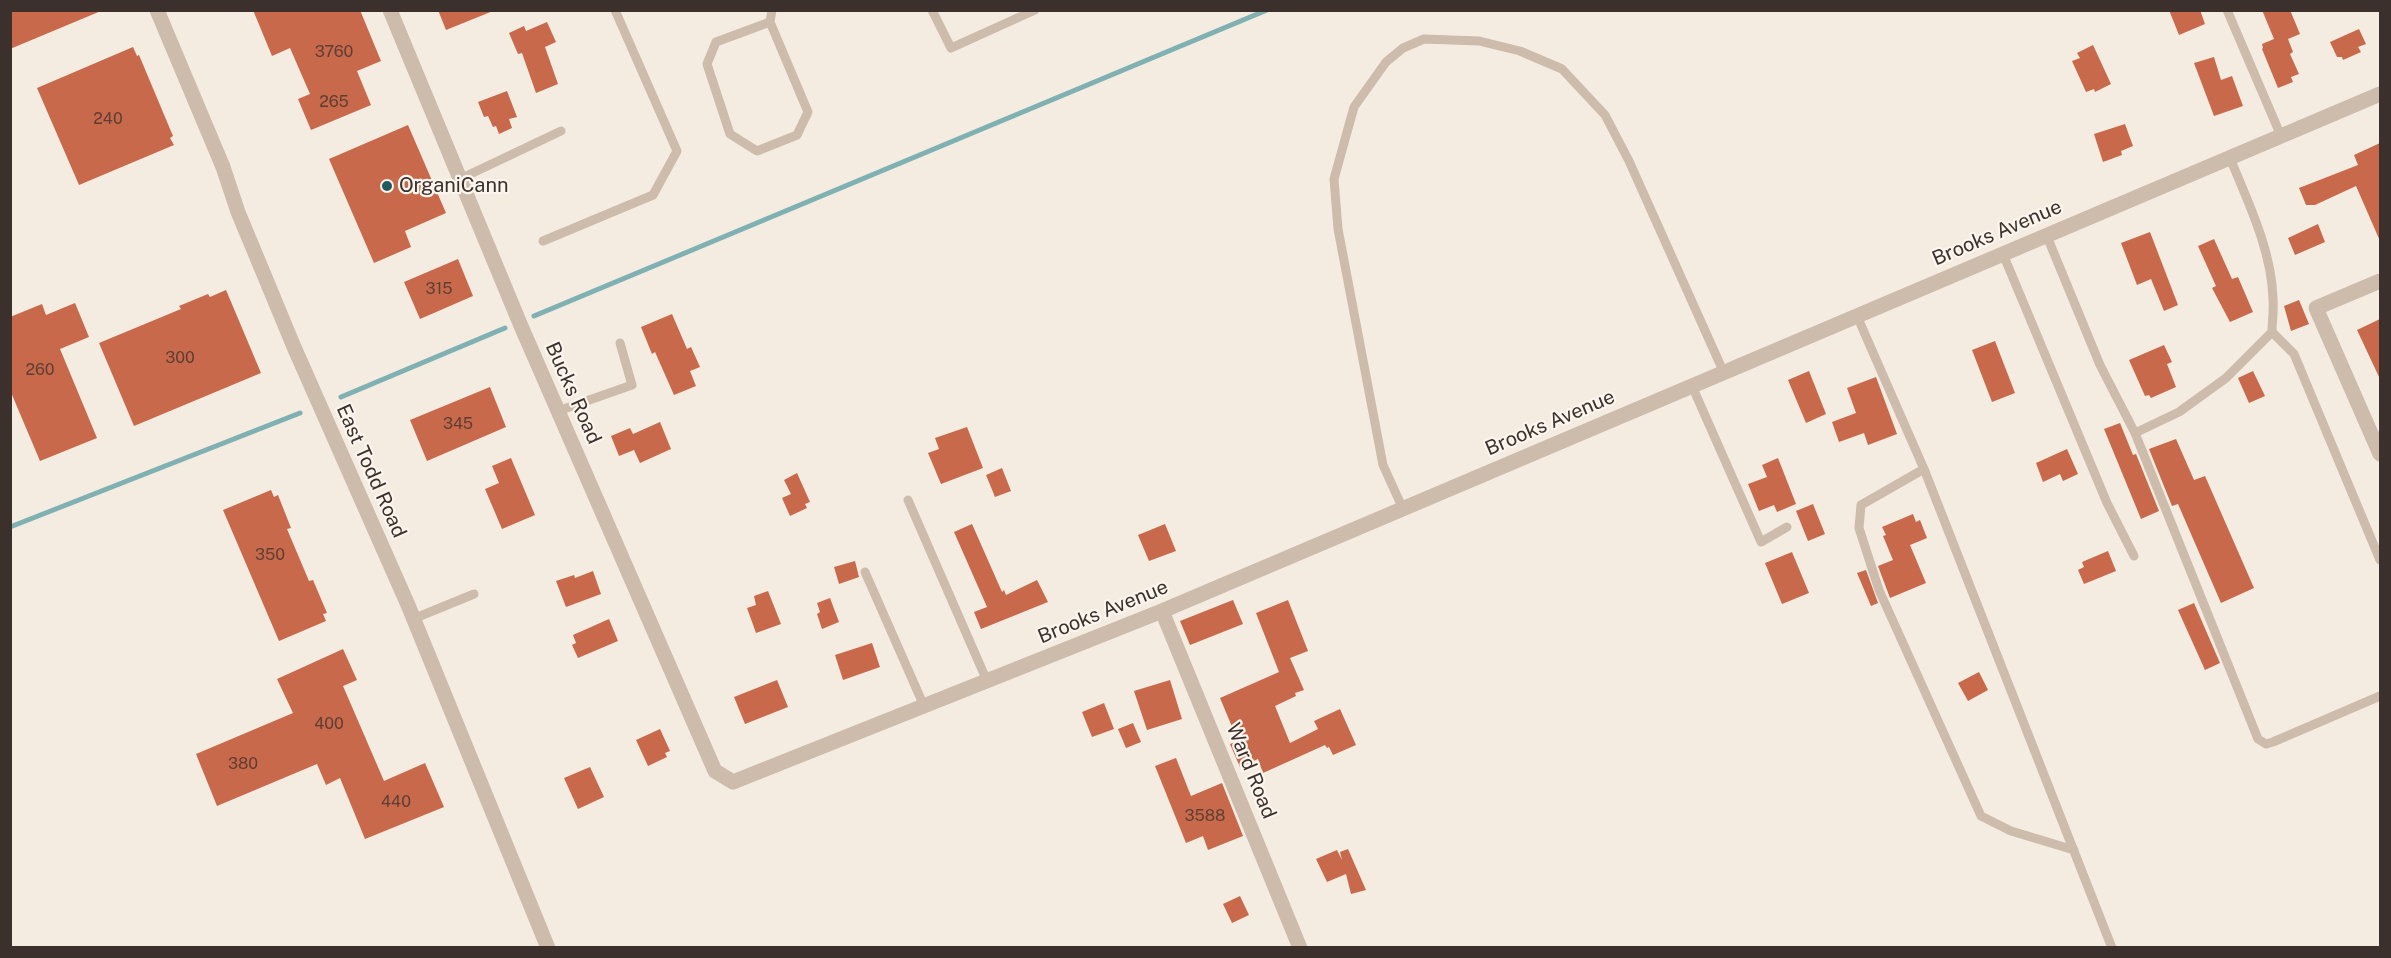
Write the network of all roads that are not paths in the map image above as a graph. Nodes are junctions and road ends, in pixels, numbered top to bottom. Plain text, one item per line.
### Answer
1 (157, 10) edge
2 (390, 10) edge
3 (615, 10) edge
4 (772, 10) edge
5 (932, 10) edge
6 (1035, 10) edge
7 (2227, 10) edge
8 (770, 22) junction
9 (2380, 94) edge
10 (561, 131) dead end
11 (2281, 136) junction
12 (2230, 158) junction
13 (460, 178) junction
14 (2046, 234) junction
15 (543, 241) dead end
16 (2004, 254) junction
17 (2380, 281) edge
18 (1857, 316) junction
19 (2272, 332) junction
20 (620, 343) dead end
21 (1724, 373) junction
22 (1692, 386) junction
23 (558, 411) junction
24 (2135, 433) junction
25 (2380, 454) edge
26 (1924, 469) junction
27 (908, 500) dead end
28 (1403, 509) junction
29 (1787, 527) dead end
30 (2134, 556) dead end
31 (2380, 560) edge
32 (864, 572) dead end
33 (474, 594) dead end
34 (1162, 611) junction
35 (413, 619) junction
36 (987, 681) junction
37 (2380, 696) edge
38 (924, 706) junction
39 (733, 782) joint
40 (2074, 850) junction
41 (548, 948) edge
42 (1300, 948) edge
43 (2112, 948) edge

1 - 35 street, East Todd Road
2 - 13 street, Bucks Road
3 - 15 lane
4 - 8 lane
5 - 6 lane
7 - 11 lane
8 - 8 lane
9 - 11 street, Brooks Avenue
10 - 13 lane
11 - 12 street, Brooks Avenue
12 - 14 street, Brooks Avenue
12 - 19 lane
13 - 23 street, Bucks Road
14 - 16 street, Brooks Avenue
14 - 24 lane
16 - 18 street, Brooks Avenue
16 - 30 lane
17 - 25 street
18 - 21 street, Brooks Avenue
18 - 26 lane
19 - 24 lane
19 - 31 lane
20 - 23 lane
21 - 22 street, Brooks Avenue
21 - 28 lane
22 - 28 street, Brooks Avenue
22 - 29 lane
23 - 39 street, Bucks Road
24 - 37 lane
26 - 40 lane
26 - 40 lane
27 - 36 lane
28 - 34 street, Brooks Avenue
32 - 38 lane
33 - 35 lane
34 - 36 street, Brooks Avenue
34 - 42 street, Ward Road
35 - 41 street, East Todd Road
36 - 38 street, Brooks Avenue
38 - 39 street, Brooks Avenue
40 - 43 lane

